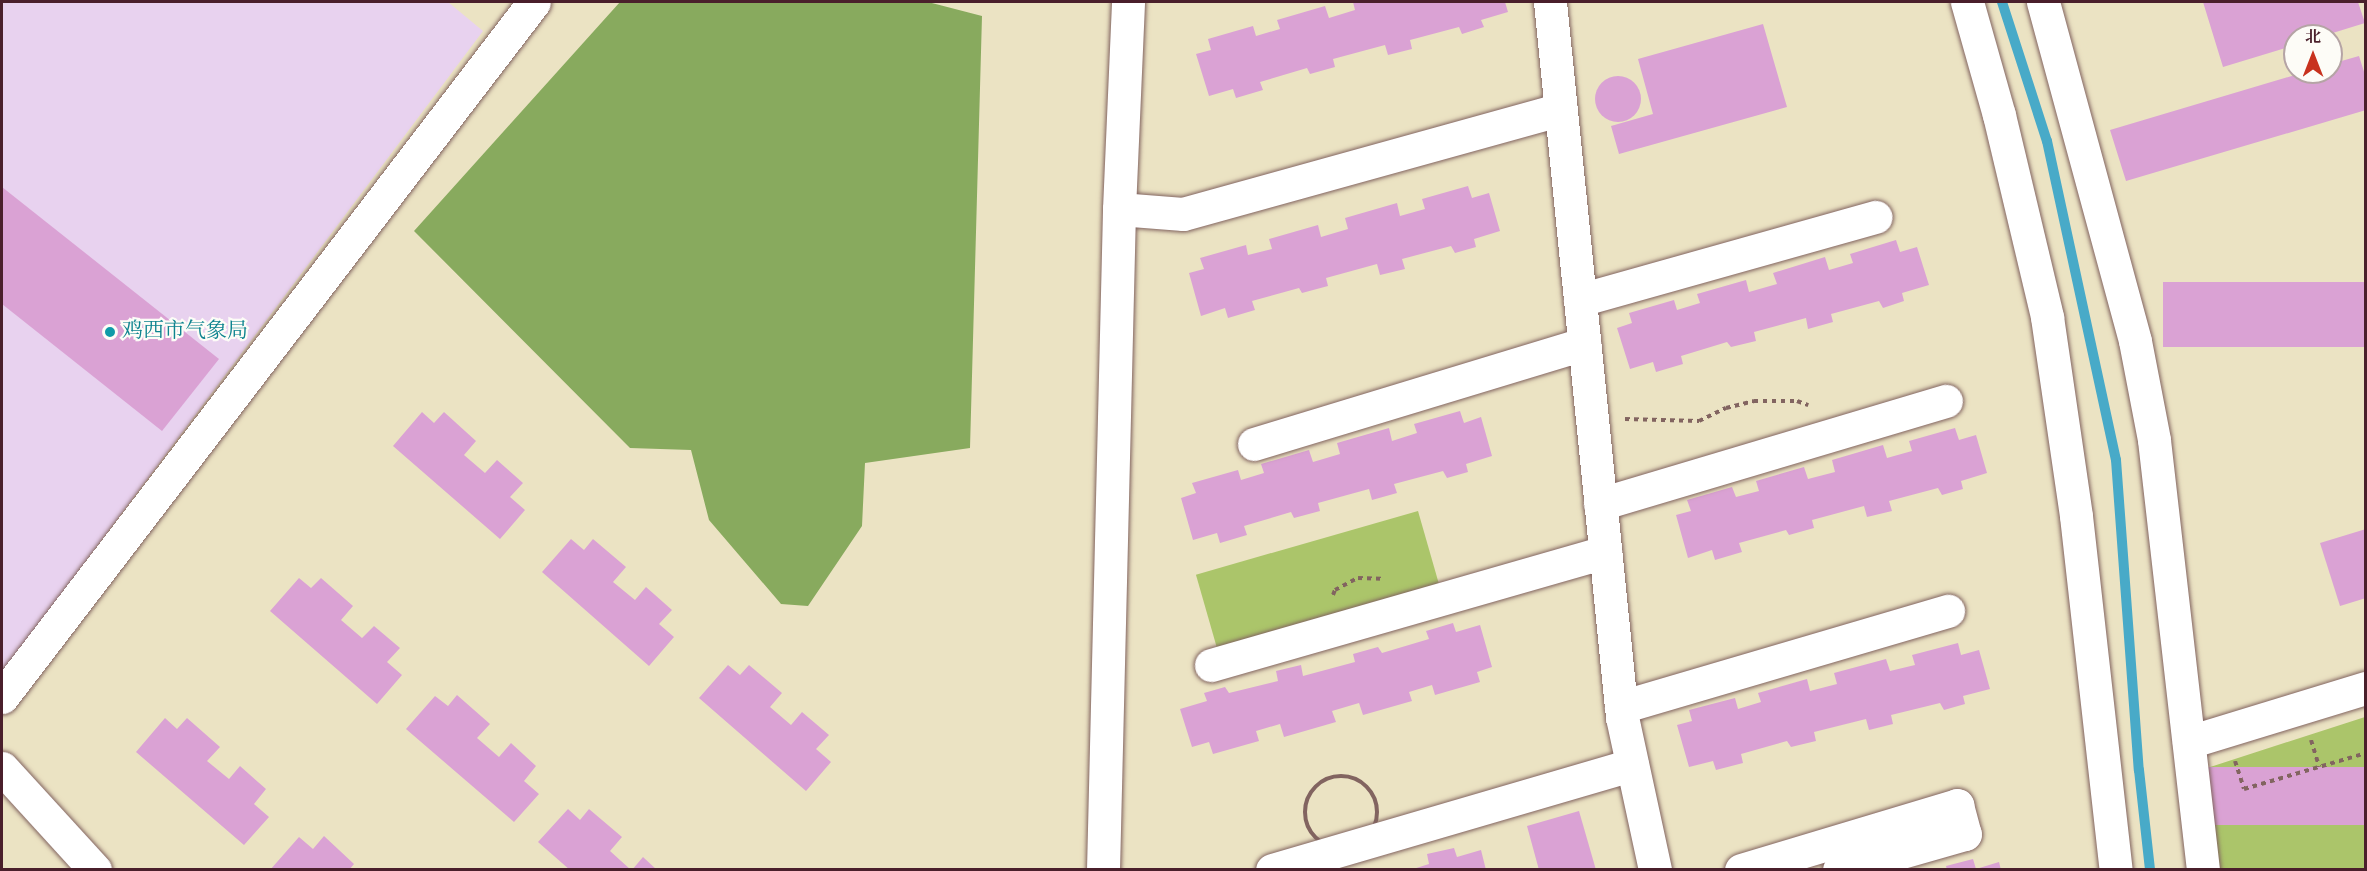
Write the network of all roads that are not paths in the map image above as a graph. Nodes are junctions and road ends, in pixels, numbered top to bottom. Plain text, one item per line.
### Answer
1 (534, 2) edge
2 (1128, 2) edge
3 (1550, 2) edge
4 (1967, 2) edge
5 (2043, 2) edge
6 (1561, 109) junction
7 (1119, 209) junction
8 (1876, 217) dead end
9 (1580, 300) junction
10 (1584, 344) junction
11 (1946, 401) dead end
12 (1254, 444) dead end
13 (1600, 504) junction
14 (1605, 552) junction
15 (1948, 611) dead end
16 (1210, 665) dead end
17 (2366, 688) edge
18 (2, 697) edge
19 (1621, 707) junction
20 (2189, 742) junction
21 (1632, 765) junction
22 (2, 768) edge
23 (95, 870) edge
24 (1103, 870) edge
25 (1272, 870) edge
26 (1655, 870) edge
27 (1741, 870) edge
28 (1839, 870) edge
29 (2116, 870) edge
30 (2204, 870) edge

1 - 18 street
2 - 7 street
3 - 6 street
4 - 29 street
5 - 20 street
6 - 7 street
6 - 9 street
7 - 24 street
8 - 9 street
9 - 10 street
10 - 12 street
10 - 13 street
11 - 13 street
13 - 14 street
14 - 16 street
14 - 19 street
15 - 19 street
17 - 20 street
19 - 21 street
20 - 30 street
21 - 25 street
21 - 26 street
22 - 23 street
27 - 28 street

